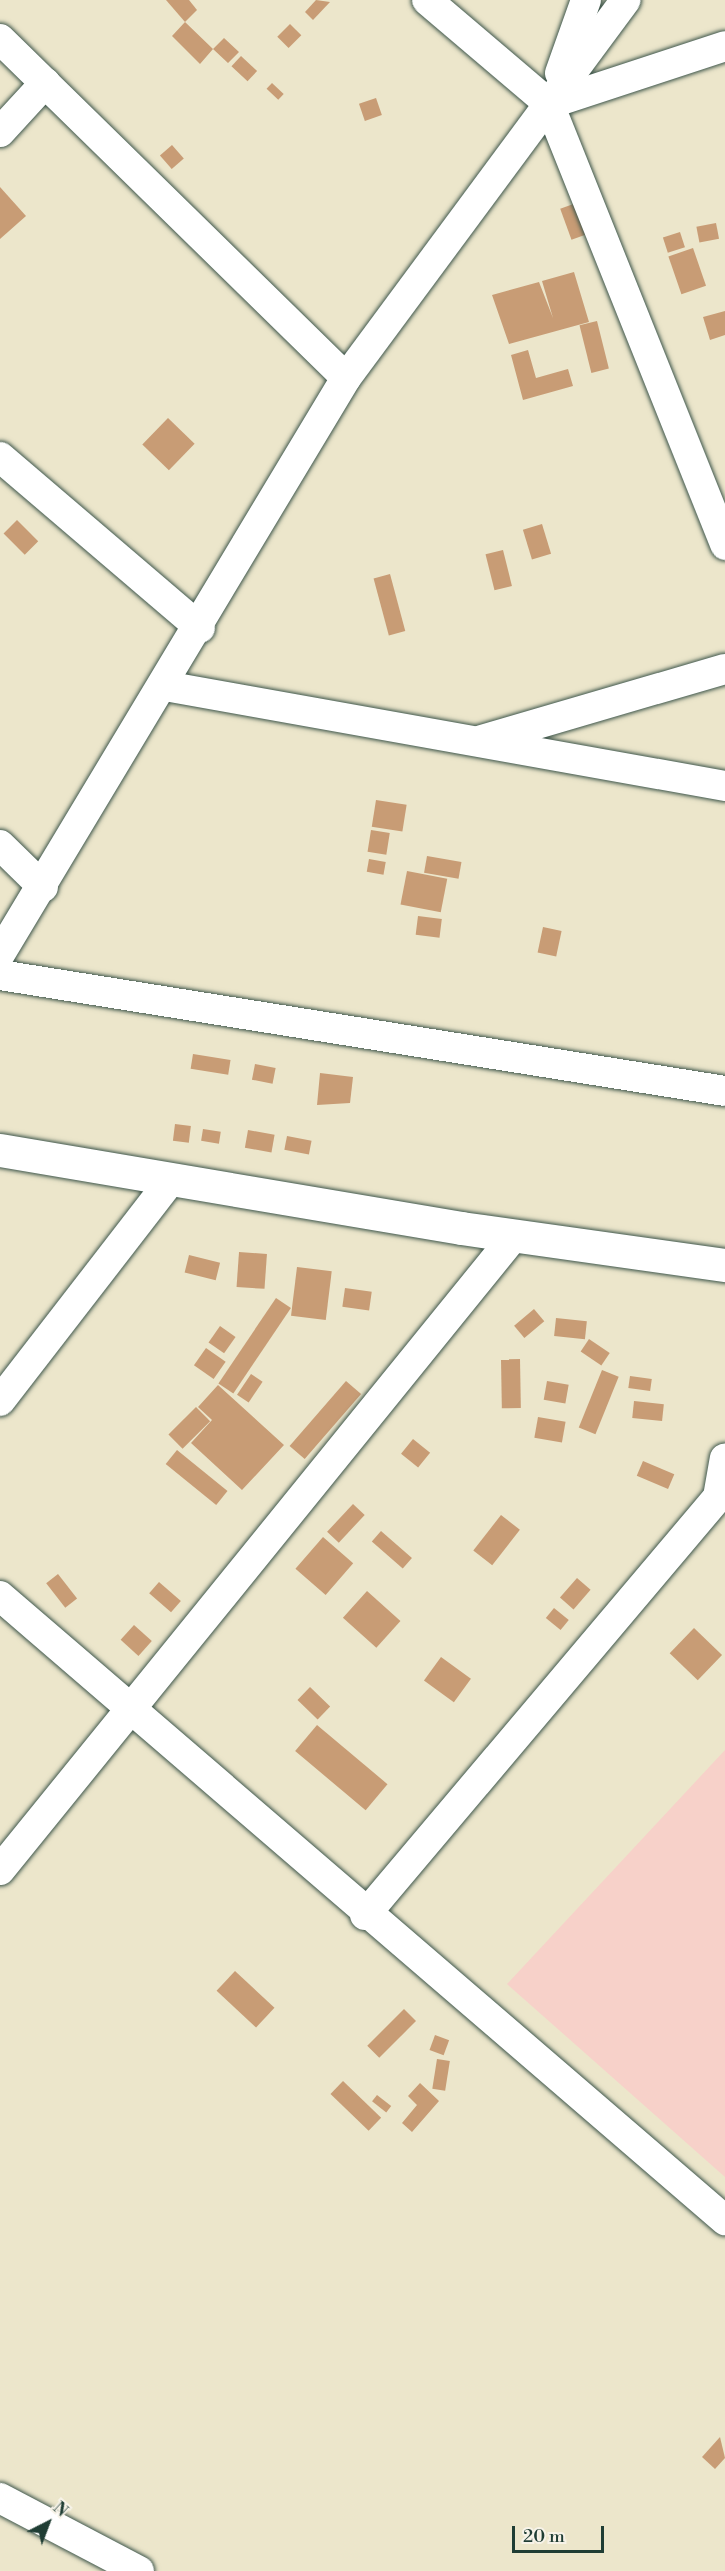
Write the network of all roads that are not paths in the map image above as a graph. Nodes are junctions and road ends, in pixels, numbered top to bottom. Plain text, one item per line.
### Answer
1 (428, 0) edge
2 (586, 0) edge
3 (627, 0) edge
4 (0, 39) edge
5 (725, 46) edge
6 (45, 83) junction
7 (549, 104) junction
8 (0, 132) edge
9 (346, 378) junction
10 (0, 456) edge
11 (725, 545) edge
12 (200, 628) junction
13 (725, 669) edge
14 (165, 687) junction
15 (476, 742) junction
16 (725, 786) edge
17 (0, 845) edge
18 (43, 887) junction
19 (0, 954) edge
20 (0, 975) edge
21 (725, 1091) edge
22 (0, 1150) edge
23 (171, 1180) junction
24 (514, 1236) junction
25 (725, 1265) edge
26 (0, 1401) edge
27 (724, 1477) edge
28 (0, 1596) edge
29 (132, 1712) junction
30 (0, 1870) edge
31 (364, 1915) junction
32 (725, 2220) edge
33 (0, 2498) edge
34 (138, 2571) edge

1 - 7 street
2 - 7 street
3 - 7 street
4 - 6 street
5 - 7 street
6 - 8 street
6 - 9 street
7 - 9 street
7 - 11 street
9 - 12 street
10 - 12 street
12 - 14 street
13 - 15 street
14 - 15 street
14 - 18 street
15 - 16 street
17 - 18 street
18 - 19 street
20 - 21 street
22 - 23 street
23 - 24 street
23 - 26 street
24 - 25 street
24 - 29 street
27 - 31 street
28 - 29 street
29 - 30 street
29 - 31 street
31 - 32 street
33 - 34 street

